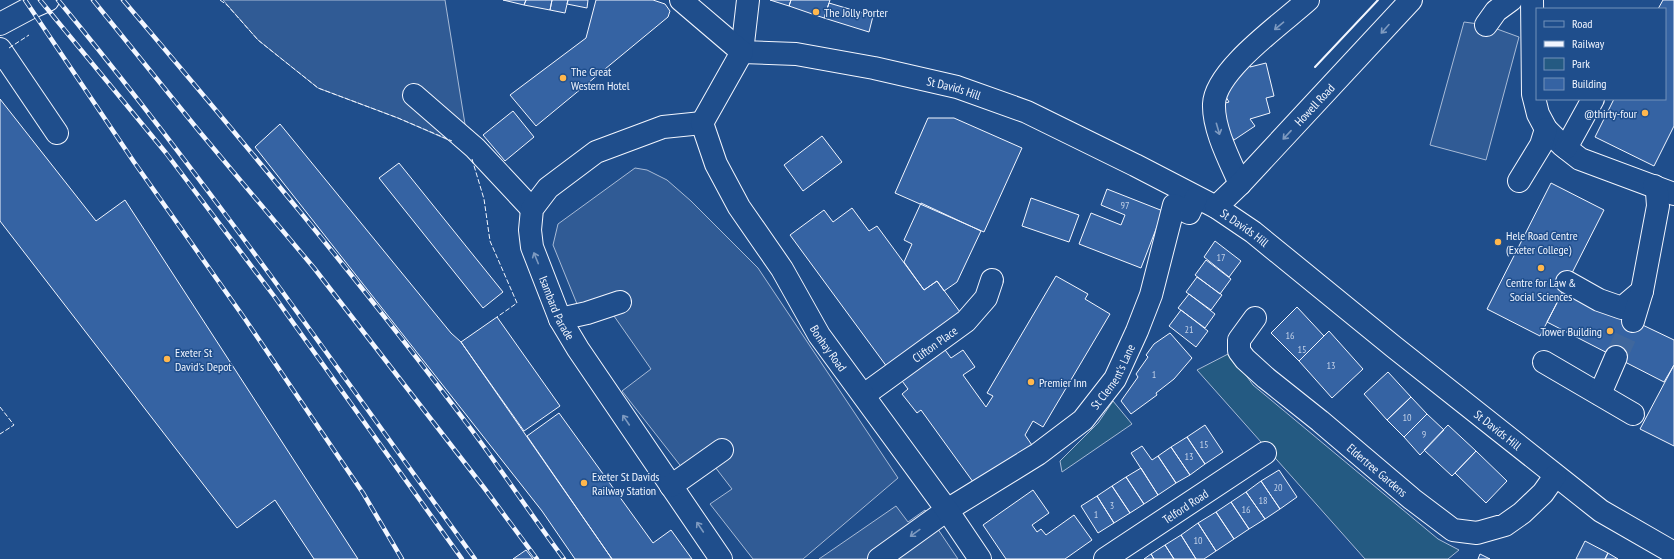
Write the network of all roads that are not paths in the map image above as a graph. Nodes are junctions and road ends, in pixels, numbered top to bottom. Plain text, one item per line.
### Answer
1 (48, 0) edge
2 (681, 0) edge
3 (748, 0) edge
4 (1308, 0) edge
5 (1411, 0) edge
6 (1511, 0) edge
7 (1532, 0) edge
8 (0, 24) edge
9 (1486, 25) dead end
10 (0, 49) edge
11 (742, 52) junction
12 (414, 95) dead end
13 (1593, 100) edge
14 (702, 123) junction
15 (1546, 128) junction
16 (57, 133) dead end
17 (1566, 148) junction
18 (1519, 181) dead end
19 (1240, 184) junction
20 (1654, 186) junction
21 (1674, 194) edge
22 (1196, 198) junction
23 (1216, 207) junction
24 (532, 209) junction
25 (992, 280) dead end
26 (1567, 282) dead end
27 (1642, 291) junction
28 (620, 302) dead end
29 (560, 318) junction
30 (1255, 318) dead end
31 (1633, 321) tunnel mouth
32 (1616, 357) tunnel mouth
33 (1544, 362) dead end
34 (1600, 394) junction
35 (864, 395) junction
36 (1633, 414) dead end
37 (722, 450) dead end
38 (1265, 453) dead end
39 (1555, 476) junction
40 (671, 486) junction
41 (947, 510) junction
42 (1674, 553) edge
43 (721, 559) edge
44 (879, 559) edge
45 (980, 559) edge
46 (1105, 559) edge

1 - 8 main road
2 - 11 main road
3 - 11 main road
4 -> 19 main road
5 -> 19 main road, Howell Road
6 - 9 main road
7 - 15 main road
10 - 16 main road
11 - 14 main road
11 - 22 main road, St Davids Hill
12 - 24 main road
13 - 17 main road
14 - 24 main road
14 - 35 main road, Bonhay Road
15 - 17 main road
15 - 18 main road
17 - 20 main road
19 - 23 main road, Howell Road
20 - 21 main road
20 - 27 main road
22 - 23 main road, St Davids Hill
22 - 41 main road, St Clement's Lane
23 - 39 main road, St Davids Hill
29 -> 24 main road, Isambard Parade
25 - 35 main road, Clifton Place
26 - 27 main road
27 - 31 main road
28 - 29 main road
40 -> 29 main road, Isambard Parade
30 - 39 main road, Eldertree Gardens
32 - 34 main road
33 - 34 main road
34 - 36 main road
35 - 41 main road, Bonhay Road
37 - 40 main road
38 - 46 main road, Telford Road
39 - 42 main road, St Davids Hill
43 -> 40 main road, Isambard Parade
41 -> 44 main road
41 - 45 main road, Bonhay Road

